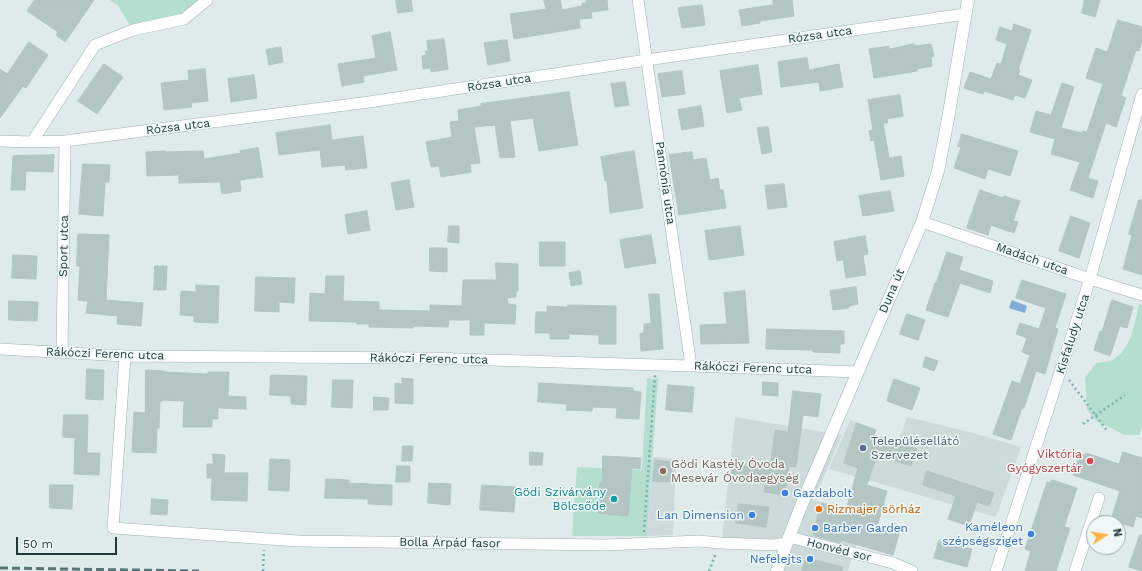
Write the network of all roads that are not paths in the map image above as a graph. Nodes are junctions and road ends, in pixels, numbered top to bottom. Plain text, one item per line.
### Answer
1 (207, 0) edge
2 (638, 0) edge
3 (968, 0) edge
4 (965, 14) junction
5 (647, 60) junction
6 (1142, 94) edge
7 (65, 141) junction
8 (0, 142) edge
9 (32, 142) junction
10 (922, 222) junction
11 (1090, 279) junction
12 (1142, 295) edge
13 (0, 349) edge
14 (62, 352) junction
15 (125, 356) junction
16 (691, 366) junction
17 (858, 372) junction
18 (1099, 498) dead end
19 (788, 540) junction
20 (777, 571) edge
21 (912, 571) edge
22 (996, 571) edge
23 (1075, 571) edge

1 - 9 street
2 - 5 street, Pannónia utca
3 - 4 street, Duna út
4 - 5 street, Rózsa utca
4 - 10 street, Duna út
5 - 7 street, Rózsa utca
5 - 16 street, Pannónia utca
6 - 11 street, Kisfaludy utca
7 - 9 street, Rózsa utca
7 - 14 street, Sport utca
8 - 9 street, Rózsa utca
10 - 11 street, Madách utca
10 - 17 street, Duna út
11 - 12 street, Madách utca
11 - 22 street, Kisfaludy utca
13 - 14 street, Rákóczi Ferenc utca
14 - 15 street, Rákóczi Ferenc utca
15 - 16 street, Rákóczi Ferenc utca
15 - 19 street, Bolla Árpád fasor
16 - 17 street, Rákóczi Ferenc utca
17 - 19 street, Duna út
18 - 23 street
19 - 20 street, Duna út
19 - 21 street, Honvéd sor

